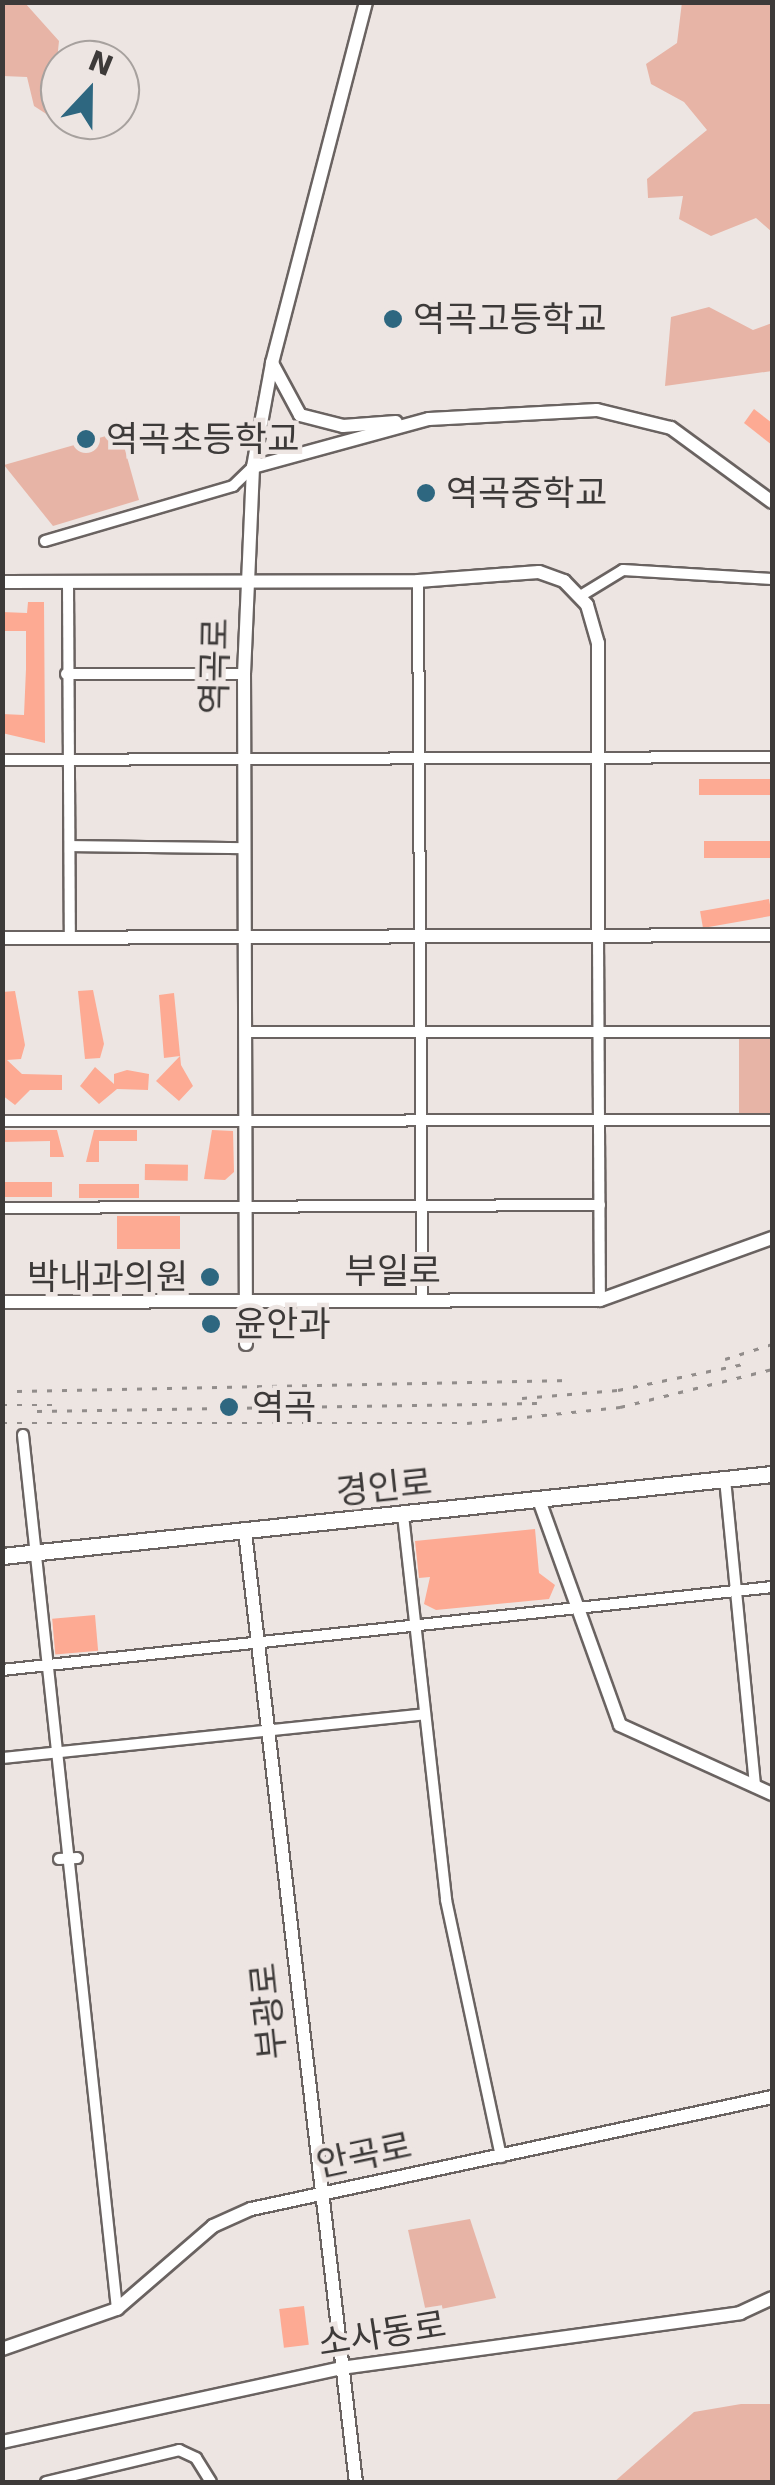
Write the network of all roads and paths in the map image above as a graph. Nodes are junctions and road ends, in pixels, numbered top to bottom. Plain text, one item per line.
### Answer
1 (366, 2) edge
2 (272, 363) junction
3 (429, 419) junction
4 (253, 467) junction
5 (772, 502) edge
6 (46, 541) dead end
7 (772, 579) edge
8 (418, 581) junction
9 (2, 582) edge
10 (68, 583) junction
11 (246, 583) junction
12 (582, 595) junction
13 (66, 674) junction
14 (244, 674) junction
15 (772, 757) edge
16 (422, 759) junction
17 (600, 759) junction
18 (2, 760) edge
19 (69, 761) junction
20 (244, 761) junction
21 (70, 846) junction
22 (244, 848) junction
23 (772, 935) edge
24 (598, 936) junction
25 (422, 937) junction
26 (2, 938) edge
27 (70, 938) junction
28 (244, 938) junction
29 (245, 1032) junction
30 (598, 1032) junction
31 (772, 1032) edge
32 (422, 1033) junction
33 (599, 1118) junction
34 (245, 1120) junction
35 (422, 1120) junction
36 (772, 1120) edge
37 (2, 1121) edge
38 (422, 1205) junction
39 (600, 1205) junction
40 (245, 1207) junction
41 (2, 1208) edge
42 (772, 1238) edge
43 (246, 1299) junction
44 (600, 1300) junction
45 (2, 1302) edge
46 (422, 1302) junction
47 (246, 1344) dead end
48 (22, 1435) dead end
49 (772, 1474) edge
50 (725, 1479) junction
51 (539, 1500) junction
52 (403, 1515) junction
53 (245, 1532) junction
54 (36, 1552) junction
55 (2, 1556) edge
56 (772, 1588) edge
57 (737, 1592) junction
58 (579, 1607) junction
59 (416, 1624) junction
60 (257, 1644) junction
61 (47, 1666) junction
62 (2, 1670) edge
63 (425, 1714) junction
64 (267, 1730) junction
65 (57, 1752) junction
66 (2, 1758) edge
67 (755, 1787) junction
68 (772, 1794) edge
69 (772, 2097) edge
70 (500, 2157) junction
71 (317, 2195) junction
72 (772, 2298) edge
73 (117, 2309) junction
74 (2, 2349) edge
75 (341, 2368) junction
76 (2, 2442) edge
77 (46, 2482) edge
78 (211, 2482) edge
79 (356, 2482) edge

1 - 2 street, 역곡로
2 - 3 street
2 - 4 street, 역곡로
3 - 4 street
3 - 5 street
4 - 6 street
4 - 11 street, 역곡로
7 - 12 street
8 - 11 street
8 - 12 street
8 - 16 street
9 - 10 street
10 - 11 street
10 - 13 street
11 - 14 street, 역곡로
12 - 17 street
13 - 14 street
13 - 19 street
14 - 20 street, 역곡로
15 - 17 street
16 - 17 street
16 - 20 street
16 - 25 street
17 - 24 street
18 - 19 street
19 - 20 street
19 - 21 street
20 - 22 street, 역곡로
21 - 22 street
21 - 27 street
22 - 28 street, 역곡로
23 - 24 street
24 - 25 street
24 - 30 street
25 - 28 street
25 - 32 street
26 - 27 street
27 - 28 street
28 - 29 street, 역곡로
29 - 32 street
29 - 34 street, 역곡로
30 - 31 street
30 - 32 street
30 - 33 street
32 - 35 street
33 - 35 street
33 - 36 street
33 - 39 street
34 - 35 street
34 - 37 street
34 - 40 street, 역곡로
35 - 38 street
38 - 39 street
38 - 40 street
38 - 46 street
39 - 44 street
40 - 41 street
40 - 43 street, 역곡로
42 - 44 street, 부일로
43 - 45 street, 부일로
43 - 46 street, 부일로
43 - 47 street, 역곡로
44 - 46 street, 부일로
48 - 54 street
49 - 50 main road, 경인로
50 - 51 main road, 경인로
50 - 57 street
51 - 52 main road, 경인로
51 - 58 street
52 - 53 main road, 경인로
52 - 59 street
53 - 54 main road, 경인로
53 - 60 street, 부광로
54 - 55 main road, 경인로
54 - 61 street
56 - 57 street
57 - 58 street
57 - 67 street
58 - 59 street
58 - 67 street
59 - 60 street
59 - 63 street
60 - 61 street
60 - 64 street, 부광로
61 - 62 street
61 - 65 street
63 - 64 street
63 - 70 street
64 - 65 street
64 - 71 street, 부광로
65 - 66 street
65 - 73 street
67 - 68 street
69 - 70 street, 안곡로
70 - 71 street, 안곡로
71 - 73 street, 안곡로
71 - 75 street, 부광로
72 - 75 street, 소사동로
73 - 74 street, 안곡로
75 - 76 street, 소사동로
75 - 79 street, 부광로
77 - 78 street

